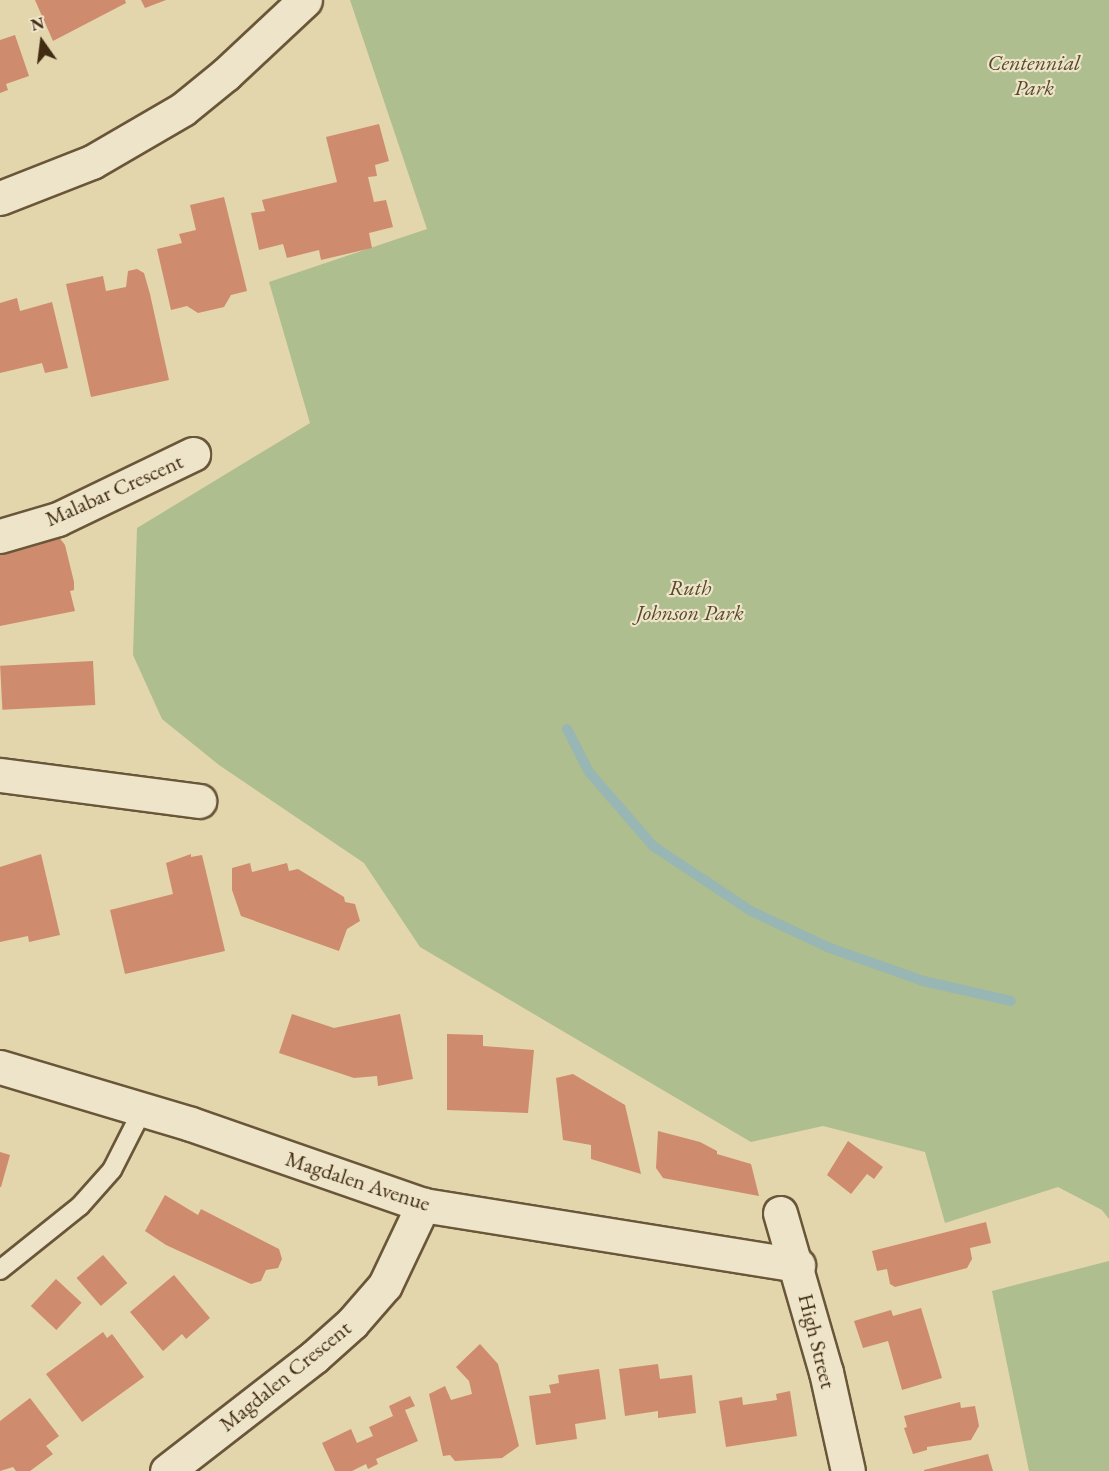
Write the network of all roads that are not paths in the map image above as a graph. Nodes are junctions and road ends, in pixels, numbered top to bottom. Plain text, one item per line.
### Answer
1 (305, 0) edge
2 (0, 198) edge
3 (193, 454) dead end
4 (0, 536) edge
5 (0, 775) edge
6 (199, 801) dead end
7 (0, 1067) edge
8 (143, 1109) junction
9 (423, 1205) junction
10 (780, 1213) dead end
11 (798, 1265) junction
12 (0, 1270) edge
13 (167, 1471) edge
14 (848, 1471) edge

1 - 2 street
3 - 4 street, Malabar Crescent
5 - 6 street
7 - 8 street, Magdalen Avenue
8 - 9 street, Magdalen Avenue
8 - 12 lane
9 - 11 street, Magdalen Avenue
9 - 13 street, Magdalen Crescent
10 - 11 street, High Street
11 - 14 street, High Street

